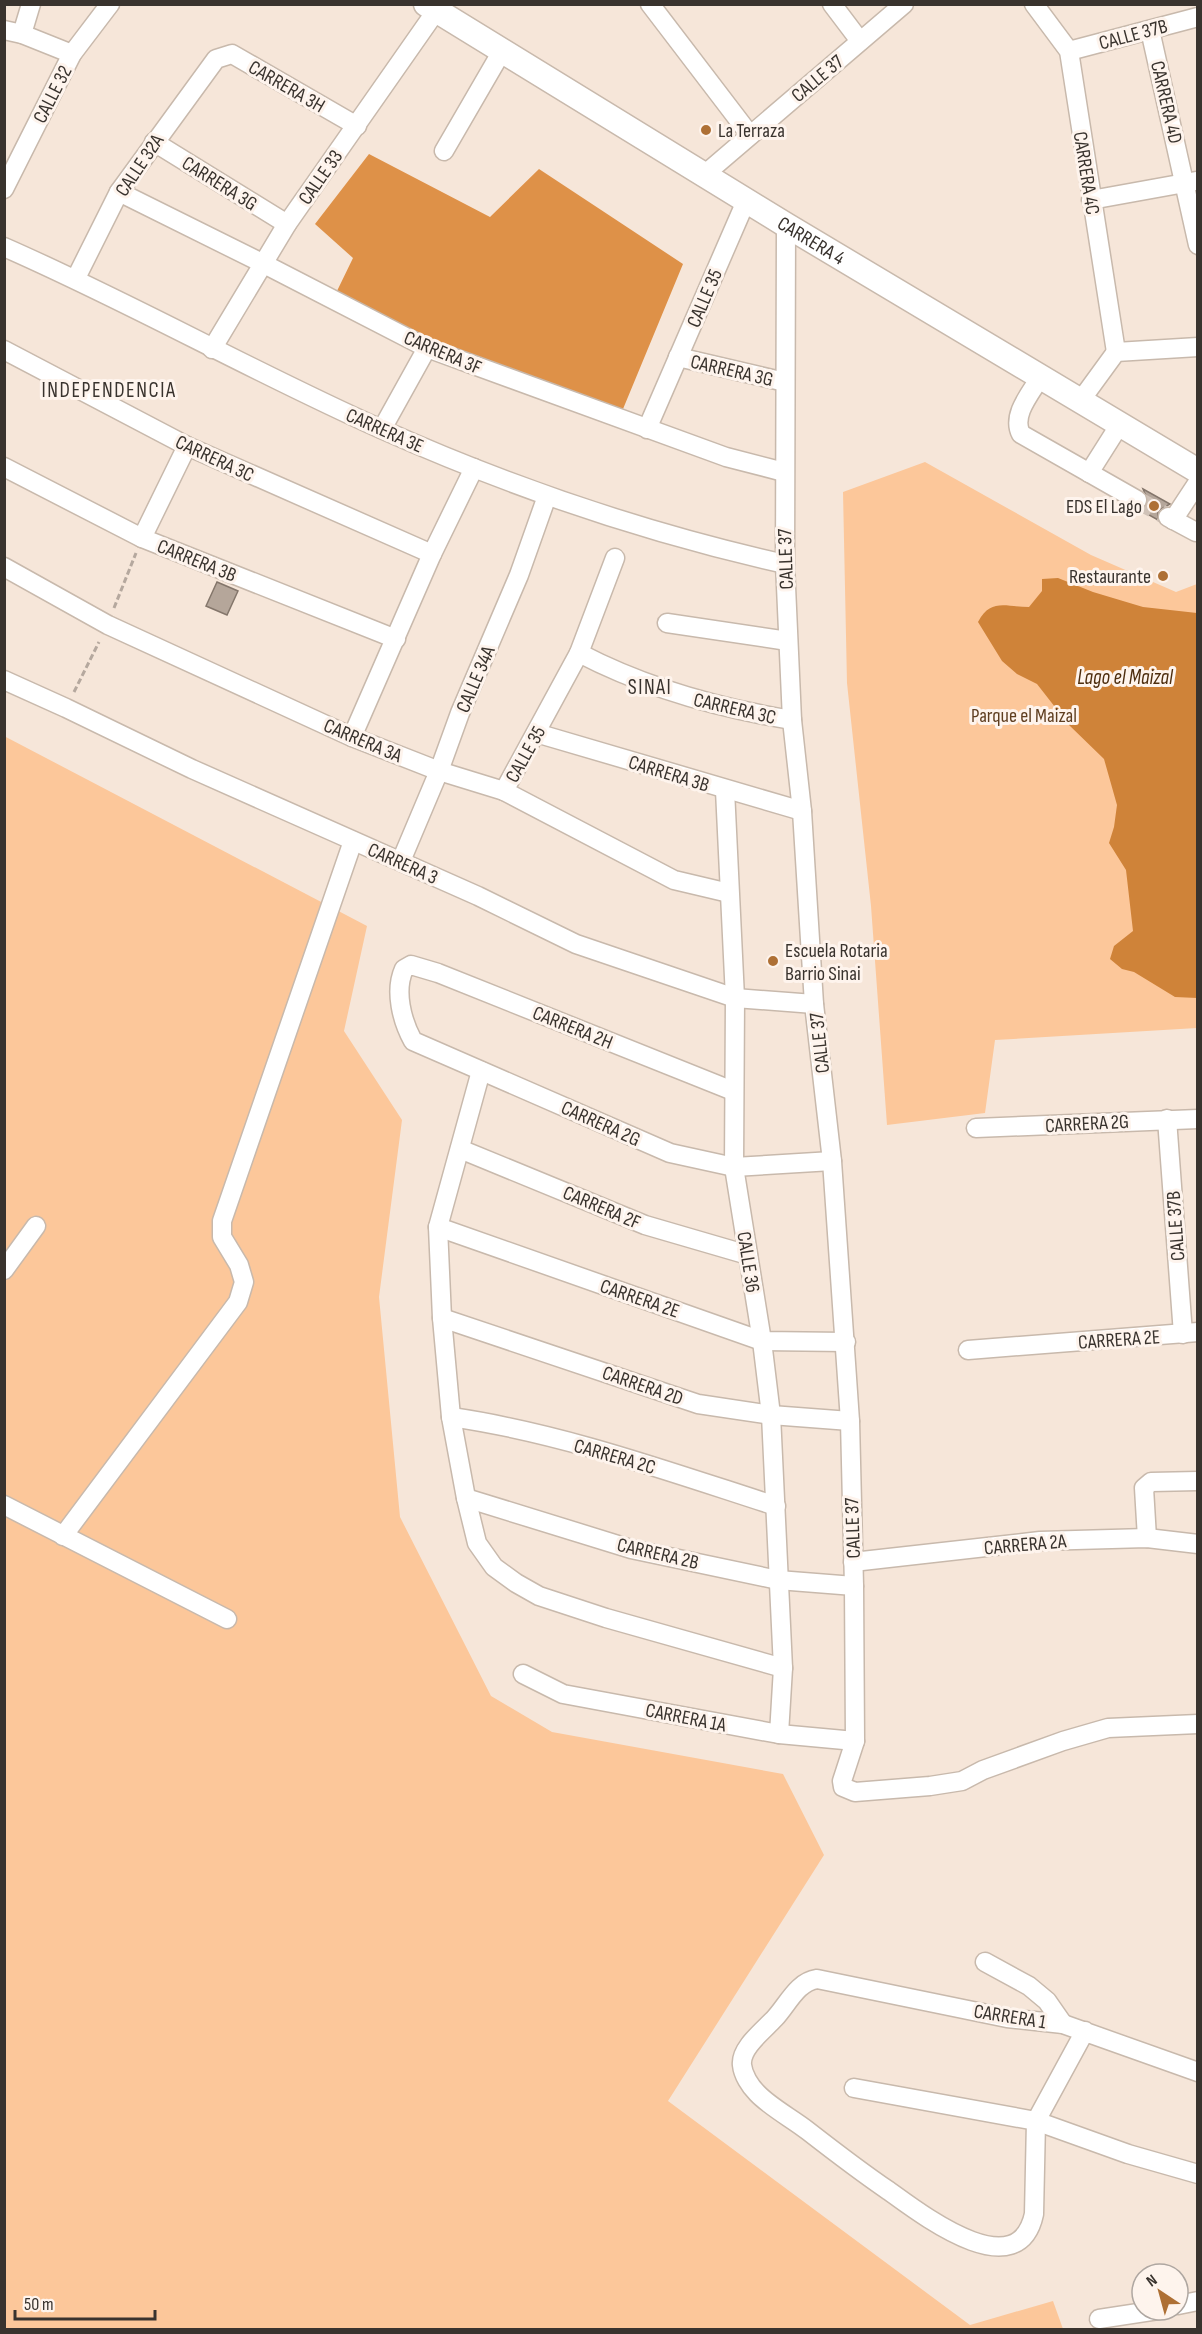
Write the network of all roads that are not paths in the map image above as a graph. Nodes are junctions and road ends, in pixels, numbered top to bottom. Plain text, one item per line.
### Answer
1 (31, 4) edge
2 (110, 4) edge
3 (650, 4) edge
4 (832, 4) edge
5 (904, 4) edge
6 (1040, 6) edge
7 (431, 8) edge
8 (1197, 17) edge
9 (1150, 30) junction
10 (13, 32) edge
11 (861, 41) junction
12 (502, 51) junction
13 (1069, 51) junction
14 (72, 54) junction
15 (216, 59) joint
16 (357, 126) junction
17 (750, 135) junction
18 (154, 142) junction
19 (444, 151) dead end
20 (704, 175) junction
21 (1192, 182) edge
22 (4, 189) edge
23 (118, 192) junction
24 (1091, 200) junction
25 (746, 201) junction
26 (287, 224) junction
27 (786, 225) junction
28 (1197, 245) edge
29 (4, 247) edge
30 (264, 264) junction
31 (76, 278) junction
32 (1197, 347) edge
33 (426, 348) junction
34 (212, 349) junction
35 (4, 350) edge
36 (1116, 352) junction
37 (678, 357) junction
38 (1041, 376) junction
39 (785, 382) junction
40 (1081, 400) junction
41 (1120, 424) junction
42 (382, 429) junction
43 (647, 429) junction
44 (186, 446) junction
45 (4, 467) edge
46 (474, 468) junction
47 (1197, 471) edge
48 (784, 472) junction
49 (1089, 473) junction
50 (1197, 482) edge
51 (547, 496) junction
52 (1137, 500) tunnel mouth
53 (1196, 532) edge
54 (142, 538) junction
55 (432, 554) junction
56 (615, 558) dead end
57 (785, 564) junction
58 (4, 567) edge
59 (668, 623) dead end
60 (396, 639) junction
61 (788, 641) junction
62 (579, 653) junction
63 (4, 680) edge
64 (792, 720) junction
65 (536, 733) junction
66 (352, 737) junction
67 (439, 771) junction
68 (504, 790) junction
69 (725, 790) junction
70 (802, 811) junction
71 (353, 841) junction
72 (401, 861) junction
73 (729, 893) junction
74 (411, 965) joint
75 (735, 998) junction
76 (814, 1004) junction
77 (481, 1071) junction
78 (733, 1091) junction
79 (1167, 1119) junction
80 (1197, 1119) edge
81 (976, 1128) dead end
82 (460, 1149) junction
83 (832, 1161) junction
84 (734, 1167) junction
85 (36, 1226) dead end
86 (438, 1227) junction
87 (748, 1255) junction
88 (4, 1270) edge
89 (442, 1318) junction
90 (1190, 1333) edge
91 (762, 1341) junction
92 (846, 1342) junction
93 (968, 1350) dead end
94 (771, 1415) junction
95 (451, 1417) junction
96 (850, 1421) junction
97 (1197, 1481) edge
98 (466, 1498) junction
99 (4, 1504) edge
100 (776, 1506) junction
101 (63, 1536) junction
102 (1147, 1538) junction
103 (1197, 1544) edge
104 (853, 1562) junction
105 (778, 1580) junction
106 (854, 1586) junction
107 (227, 1619) dead end
108 (783, 1668) junction
109 (522, 1674) dead end
110 (1197, 1724) edge
111 (779, 1734) junction
112 (855, 1741) junction
113 (985, 1962) dead end
114 (1063, 2024) junction
115 (1085, 2031) junction
116 (1197, 2072) edge
117 (854, 2088) dead end
118 (1036, 2121) junction
119 (1197, 2174) edge
120 (1130, 2314) edge
121 (1099, 2319) dead end

1 - 10 street
2 - 14 street, CALLE 32
3 - 17 street
4 - 11 street
5 - 11 street, CALLE 37
6 - 13 street, CARRERA 4C
7 - 12 main road, CARRERA 4
7 - 16 street, CALLE 33
8 - 9 street, CALLE 37B
9 - 13 street, CALLE 37B
9 - 21 street, CARRERA 4D
10 - 14 street
11 - 17 street, CALLE 37
12 - 19 street
12 - 20 main road, CARRERA 4
13 - 24 street, CARRERA 4C
14 - 22 street, CALLE 32
15 - 16 street, CARRERA 3H
15 - 18 street, CALLE 32A
16 - 26 street, CALLE 33
17 - 20 street, CALLE 37
18 - 23 street, CALLE 32A
18 - 26 street, CARRERA 3G
20 - 25 main road, CARRERA 4
21 - 24 street
21 - 28 street, CARRERA 4D
23 - 30 street, CARRERA 3F
23 - 31 street, CALLE 32A
24 - 36 street, CARRERA 4C
25 - 27 main road, CARRERA 4
25 - 37 street, CALLE 35
26 - 30 street, CALLE 33
27 - 38 main road, CARRERA 4
27 - 39 street, CALLE 37
29 - 31 street, CARRERA 3E
30 - 33 street, CARRERA 3F
30 - 34 street, CALLE 33
31 - 34 street, CARRERA 3E
32 - 36 street
33 - 42 street
33 - 43 street, CARRERA 3F
34 - 42 street, CARRERA 3E
35 - 44 street, CARRERA 3C
36 - 40 street
37 - 39 street, CARRERA 3G
37 - 43 street, CALLE 35
38 - 40 main road, CARRERA 4
38 - 49 street
39 - 48 street, CALLE 37
40 - 41 main road, CARRERA 4
41 - 47 main road, CARRERA 4
41 - 49 street
42 - 46 street, CARRERA 3E
43 - 48 street, CARRERA 3F
44 - 54 street
44 - 55 street, CARRERA 3C
45 - 54 street, CARRERA 3B
46 - 51 street, CARRERA 3E
46 - 55 street
48 - 57 street, CALLE 37
49 - 52 street
50 - 53 street
51 - 57 street, CARRERA 3E
51 - 67 street, CALLE 34A
54 - 60 street, CARRERA 3B
55 - 60 street
56 - 62 street, CALLE 35
57 - 61 street, CALLE 37
58 - 66 street, CARRERA 3A
59 - 61 street
60 - 66 street
61 - 64 street, CALLE 37
62 - 64 street, CARRERA 3C
62 - 65 street, CALLE 35
63 - 71 street, CARRERA 3
64 - 70 street, CALLE 37
65 - 68 street, CALLE 35
65 - 69 street, CARRERA 3B
66 - 67 street, CARRERA 3A
67 - 68 street, CARRERA 3A
67 - 72 street, CALLE 34A
68 - 73 street, CARRERA 3A
69 - 70 street, CARRERA 3B
69 - 73 street, CALLE 36
70 - 76 street, CALLE 37
71 - 72 street, CARRERA 3
71 - 101 street
72 - 75 street, CARRERA 3
73 - 75 street, CALLE 36
74 - 77 street, CARRERA 2G
74 - 78 street, CARRERA 2H
75 - 76 street, CARRERA 3
75 - 78 street, CALLE 36
76 - 83 street, CALLE 37
77 - 82 street
77 - 84 street, CARRERA 2G
78 - 84 street, CALLE 36
79 - 80 street, CARRERA 2G
79 - 81 street, CARRERA 2G
79 - 90 street, CALLE 37B
82 - 86 street
82 - 87 street, CARRERA 2F
83 - 84 street, CARRERA 2G
83 - 92 street, CALLE 37
84 - 87 street, CALLE 36
85 - 88 street
86 - 89 street
86 - 91 street, CARRERA 2E
87 - 91 street, CALLE 36
89 - 94 street, CARRERA 2D
89 - 95 street
90 - 93 street, CARRERA 2E
91 - 92 street, CARRERA 2E
91 - 94 street, CALLE 36
92 - 96 street, CALLE 37
94 - 96 street, CARRERA 2D
94 - 100 street, CALLE 36
95 - 98 street
95 - 100 street, CARRERA 2C
96 - 104 street, CALLE 37
97 - 102 street
98 - 105 street, CARRERA 2B
98 - 108 street
99 - 101 street
100 - 105 street, CALLE 36
101 - 107 street
102 - 103 street, CARRERA 2A
102 - 104 street, CARRERA 2A
104 - 106 street, CALLE 37
105 - 106 street, CARRERA 2B
105 - 108 street, CALLE 36
106 - 112 street, CALLE 37
108 - 111 street, CALLE 36
109 - 111 street, CARRERA 1A
110 - 112 street, CALLE 37
111 - 112 street, CARRERA 1A
113 - 114 street
114 - 115 street, CARRERA 1
114 - 118 street, CARRERA 1
115 - 116 street, CARRERA 1
115 - 118 street
117 - 118 street
118 - 119 street
120 - 121 street

